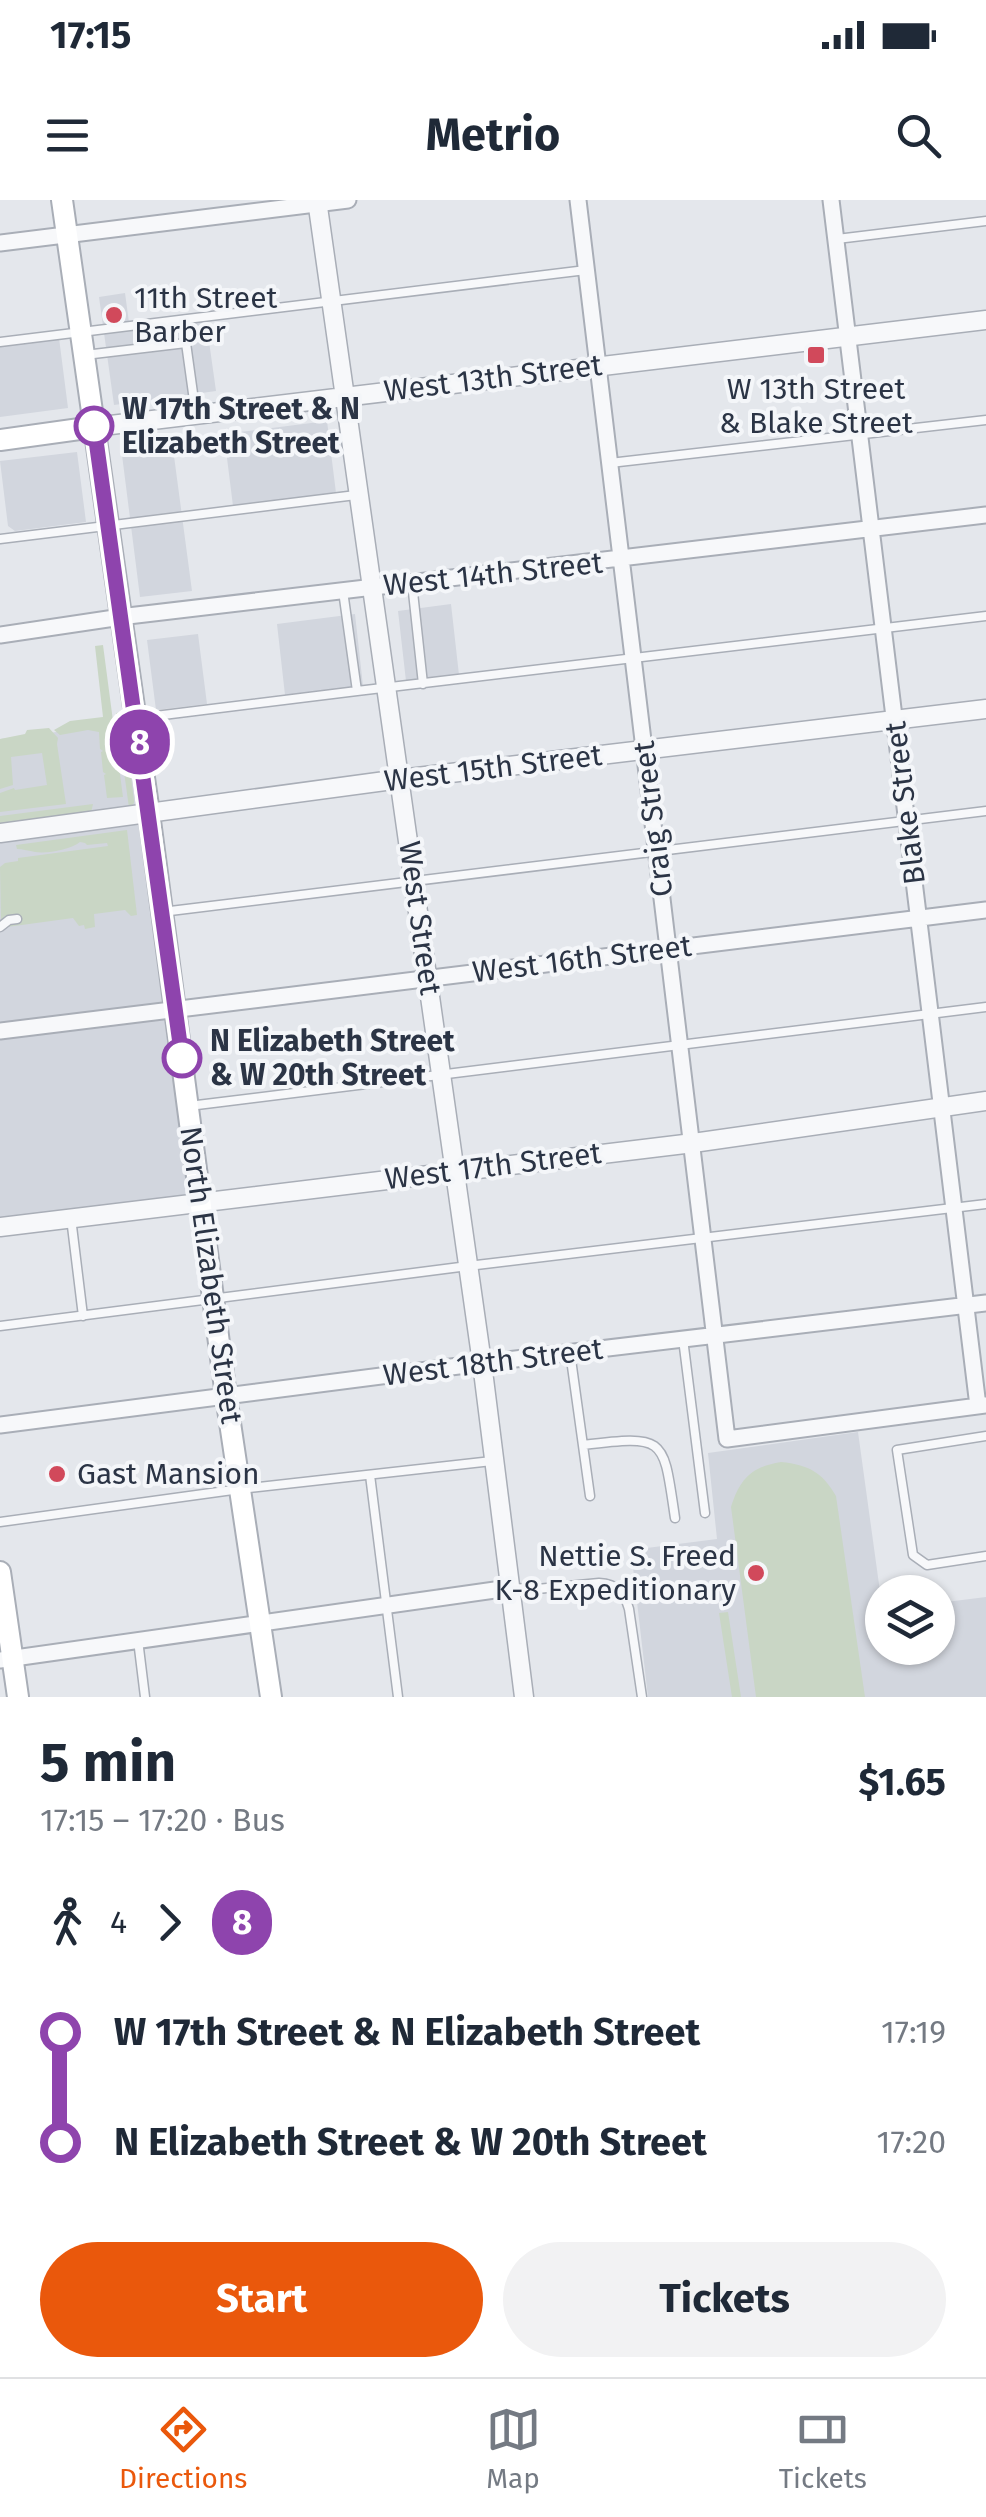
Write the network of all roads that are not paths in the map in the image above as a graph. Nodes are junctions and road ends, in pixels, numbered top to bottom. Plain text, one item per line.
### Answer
1 (62, 200) edge
2 (348, 200) edge
3 (578, 200) edge
4 (831, 200) edge
5 (318, 202) edge
6 (986, 221) edge
7 (68, 234) junction
8 (836, 239) junction
9 (0, 243) edge
10 (586, 270) junction
11 (332, 302) junction
12 (986, 320) edge
13 (82, 331) junction
14 (846, 335) junction
15 (0, 342) edge
16 (85, 355) junction
17 (598, 366) junction
18 (346, 396) junction
19 (196, 415) junction
20 (986, 420) edge
21 (94, 426) junction
22 (859, 435) junction
23 (0, 440) edge
24 (610, 464) junction
25 (360, 494) junction
26 (986, 515) edge
27 (109, 525) junction
28 (870, 528) junction
29 (0, 539) edge
30 (623, 560) junction
31 (412, 583) junction
32 (373, 588) junction
33 (343, 591) junction
34 (986, 616) edge
35 (122, 617) junction
36 (883, 628) junction
37 (0, 635) edge
38 (634, 658) junction
39 (423, 684) junction
40 (387, 688) junction
41 (357, 691) junction
42 (986, 709) edge
43 (136, 718) junction
44 (894, 718) junction
45 (644, 749) junction
46 (400, 779) junction
47 (986, 812) edge
48 (150, 813) junction
49 (907, 822) junction
50 (0, 833) edge
51 (656, 851) junction
52 (414, 882) junction
53 (986, 910) edge
54 (162, 912) junction
55 (918, 918) junction
56 (18, 919) dead end
57 (0, 927) edge
58 (668, 949) junction
59 (428, 978) junction
60 (986, 1007) edge
61 (175, 1009) junction
62 (930, 1014) junction
63 (0, 1031) edge
64 (680, 1045) junction
65 (441, 1074) junction
66 (986, 1101) edge
67 (188, 1106) junction
68 (942, 1107) junction
69 (693, 1143) junction
70 (454, 1170) junction
71 (202, 1202) junction
72 (986, 1204) edge
73 (954, 1208) junction
74 (70, 1218) junction
75 (0, 1227) edge
76 (704, 1238) junction
77 (468, 1266) junction
78 (214, 1299) junction
79 (986, 1303) edge
80 (966, 1306) junction
81 (83, 1316) junction
82 (0, 1326) edge
83 (714, 1335) junction
84 (683, 1339) junction
85 (570, 1352) junction
86 (482, 1363) junction
87 (226, 1396) junction
88 (982, 1406) edge
89 (0, 1425) edge
90 (986, 1436) edge
91 (583, 1445) junction
92 (494, 1461) junction
93 (370, 1474) junction
94 (240, 1489) junction
95 (590, 1496) dead end
96 (705, 1512) dead end
97 (675, 1518) dead end
98 (0, 1522) edge
99 (986, 1556) edge
100 (0, 1572) edge
101 (509, 1588) junction
102 (386, 1606) junction
103 (261, 1624) junction
104 (138, 1640) junction
105 (6, 1659) edge
106 (18, 1697) edge
107 (145, 1697) edge
108 (271, 1697) edge
109 (398, 1697) edge
110 (524, 1697) edge
111 (642, 1697) edge

1 - 7 main road, North Elizabeth Street
2 - 5 street
3 - 10 street, Craig Street
4 - 8 street, Blake Street
5 - 7 street
5 - 11 street, West Street
6 - 8 lane
7 - 9 street
7 - 13 main road, North Elizabeth Street
8 - 14 street, Blake Street
10 - 11 lane
10 - 17 street, Craig Street
11 - 13 lane
11 - 18 street, West Street
12 - 14 street, West 13th Street
13 - 15 lane
13 - 16 main road, North Elizabeth Street
14 - 17 street, West 13th Street
14 - 22 street, Blake Street
16 - 19 lane
16 - 21 main road, North Elizabeth Street
17 - 18 street, West 13th Street
17 - 24 street, Craig Street
18 - 19 street, West 13th Street
18 - 25 street, West Street
19 - 21 street, West 13th Street
20 - 22 lane
21 - 23 main road, West 13th Street
21 - 27 main road, North Elizabeth Street
22 - 24 lane
22 - 28 street, Blake Street
24 - 30 street, Craig Street
25 - 27 lane
25 - 32 street, West Street
26 - 28 street, West 14th Street
27 - 29 lane
27 - 35 main road, North Elizabeth Street
28 - 30 street, West 14th Street
28 - 36 street, Blake Street
30 - 31 street, West 14th Street
30 - 38 street, Craig Street
31 - 32 street, West 14th Street
31 - 39 lane
32 - 33 street, West 14th Street
32 - 40 street, West Street
33 - 35 street, West 14th Street
33 - 41 lane
34 - 36 lane
35 - 37 street, West 14th Street
35 - 43 main road, North Elizabeth Street
36 - 38 lane
36 - 44 street, Blake Street
38 - 39 lane
38 - 45 street, Craig Street
39 - 40 lane
40 - 41 lane
40 - 46 street, West Street
41 - 43 lane
42 - 44 street, West 15th Street
43 - 48 main road, North Elizabeth Street
44 - 45 street, West 15th Street
44 - 49 street, Blake Street
45 - 46 street, West 15th Street
45 - 51 street, Craig Street
46 - 48 street, West 15th Street
46 - 52 street, West Street
47 - 49 lane
48 - 50 street, West 15th Street
48 - 54 main road, North Elizabeth Street
49 - 51 lane
49 - 55 street, Blake Street
51 - 52 lane
51 - 58 street, Craig Street
52 - 54 lane
52 - 59 street, West Street
53 - 55 street, West 16th Street
54 - 61 main road, North Elizabeth Street
55 - 58 street, West 16th Street
55 - 62 street, Blake Street
56 - 57 lane
58 - 59 street, West 16th Street
58 - 64 street, Craig Street
59 - 61 street, West 16th Street
59 - 65 street, West Street
60 - 62 lane
61 - 63 street, West 16th Street
61 - 67 main road, North Elizabeth Street
62 - 64 lane
62 - 68 street, Blake Street
64 - 65 lane
64 - 69 street, Craig Street
65 - 67 lane
65 - 70 street, West Street
66 - 68 street, West 17th Street
67 - 71 main road, North Elizabeth Street
68 - 69 street, West 17th Street
68 - 73 street, Blake Street
69 - 70 street, West 17th Street
69 - 76 street, Craig Street
70 - 71 street, West 17th Street
70 - 77 street, West Street
71 - 74 street, West 17th Street
71 - 78 main road, North Elizabeth Street
72 - 73 lane
73 - 76 lane
73 - 80 street, Blake Street
74 - 75 street, West 17th Street
74 - 81 lane
76 - 77 lane
76 - 83 street, Craig Street
77 - 78 lane
77 - 86 street, West Street
78 - 81 lane
78 - 87 main road, North Elizabeth Street
79 - 80 street, West 18th Street
80 - 83 street, West 18th Street
80 - 88 street, Blake Street
81 - 82 lane
83 - 84 street, West 18th Street
83 - 88 street, Craig Street
84 - 85 street, West 18th Street
84 - 96 lane
85 - 86 street, West 18th Street
85 - 91 lane
86 - 87 street, West 18th Street
86 - 92 street, West Street
87 - 89 street, West 18th Street
87 - 94 main road, North Elizabeth Street
90 - 99 lane
91 - 95 lane
91 - 97 lane
92 - 93 lane
92 - 101 street, West Street
93 - 94 lane
93 - 102 lane
94 - 98 lane
94 - 103 main road, North Elizabeth Street
100 - 105 main road
101 - 102 street
101 - 110 street, West Street
101 - 111 lane
102 - 103 street
102 - 109 lane
103 - 104 street
103 - 108 main road, North Elizabeth Street
104 - 105 street
104 - 107 lane
105 - 106 main road

